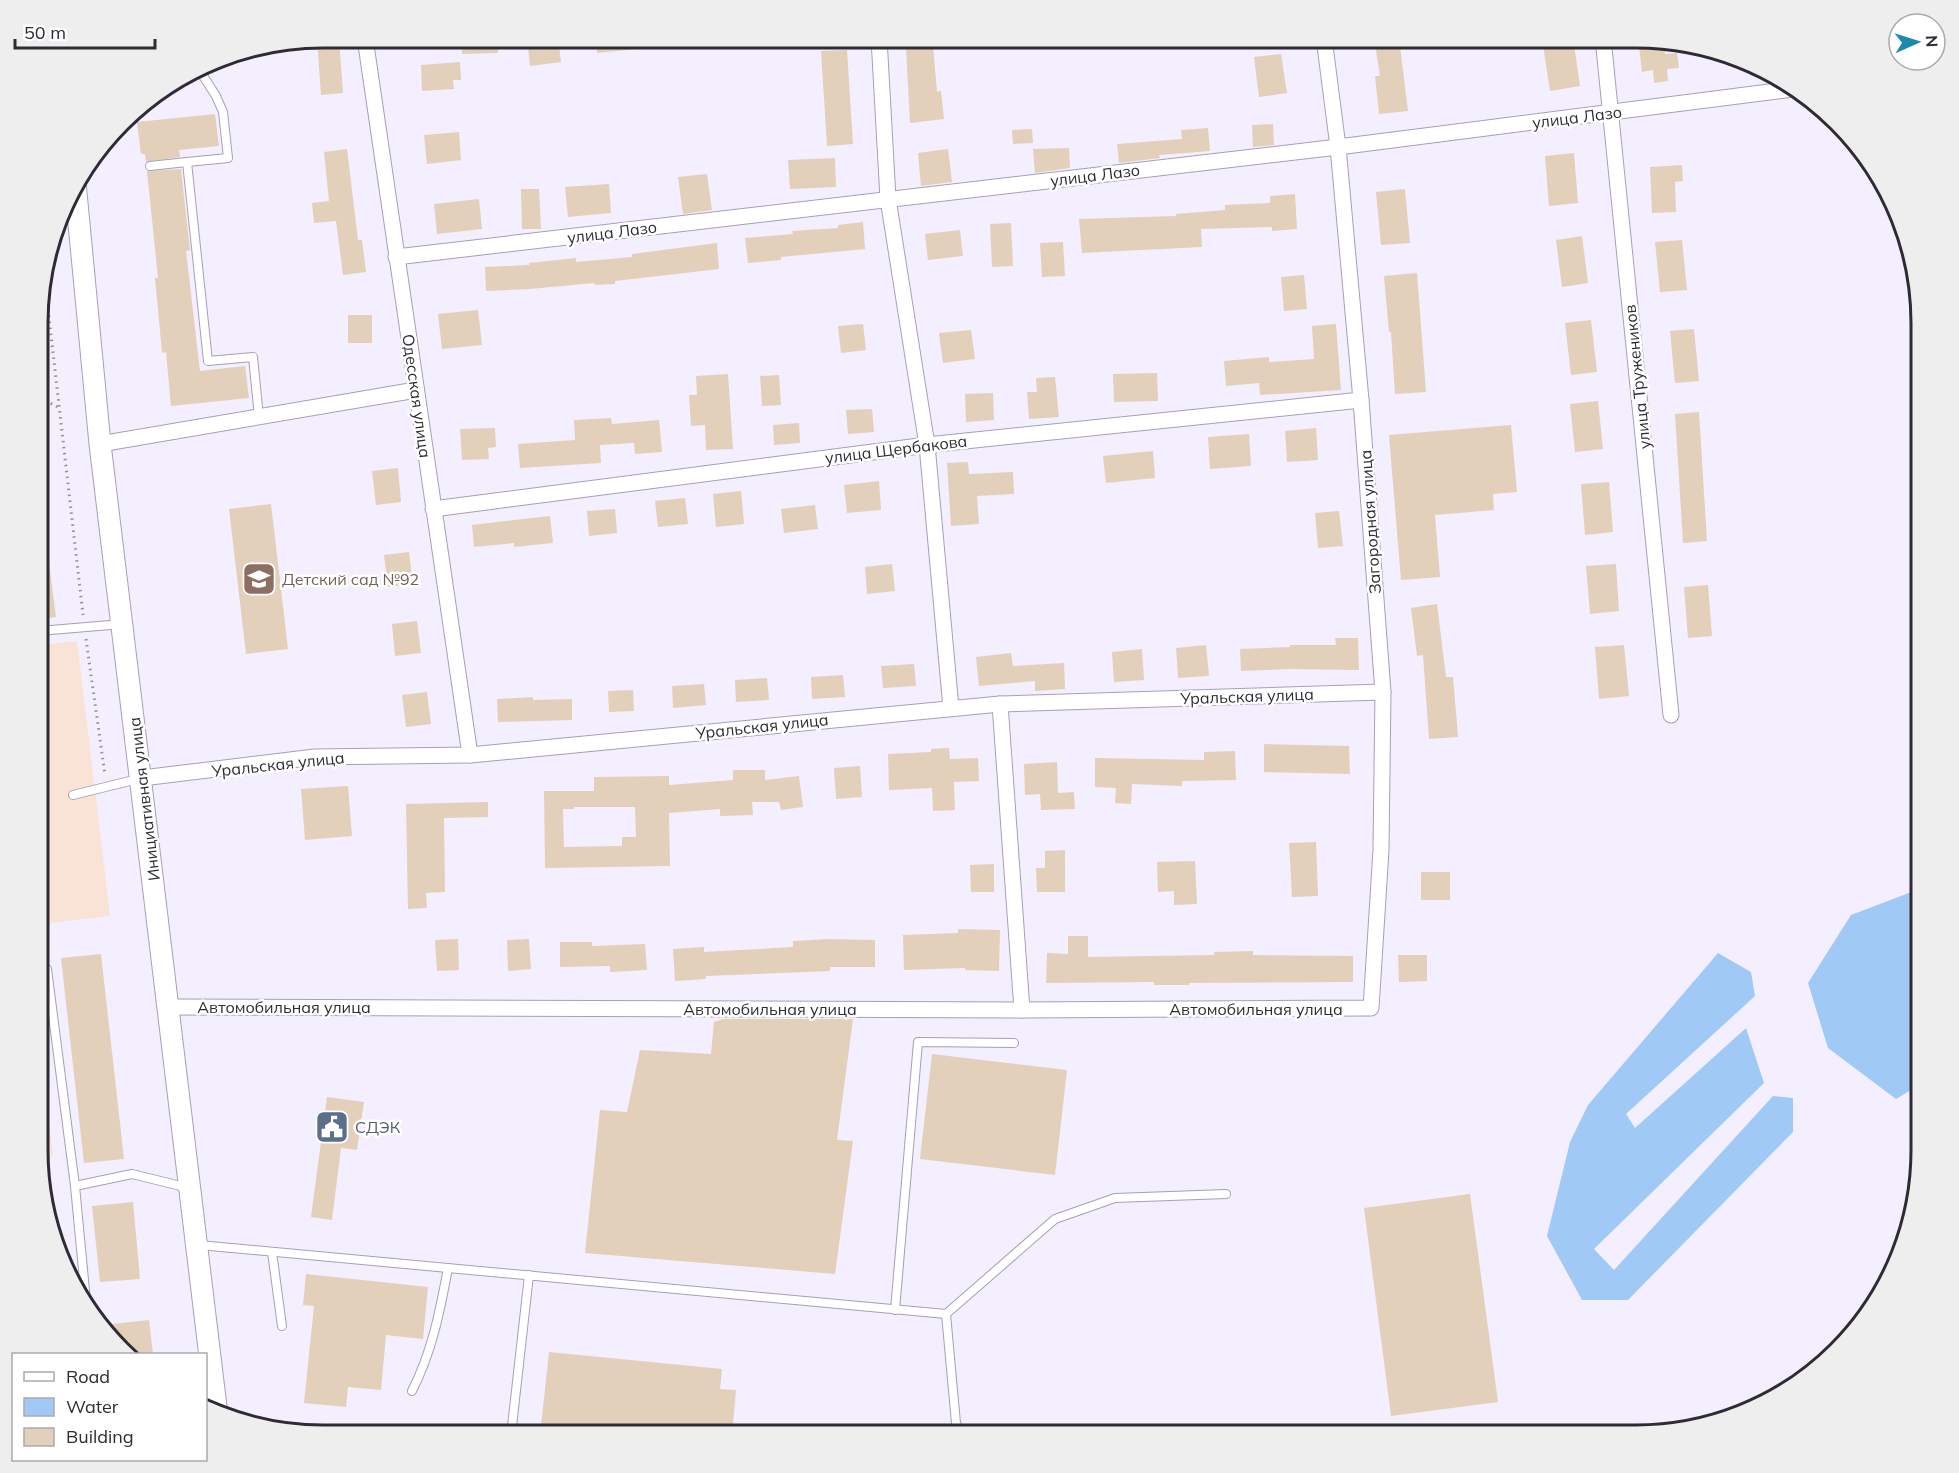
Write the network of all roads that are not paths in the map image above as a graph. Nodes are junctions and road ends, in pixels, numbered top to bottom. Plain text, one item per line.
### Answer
1 (365, 48) edge
2 (880, 48) edge
3 (1325, 48) edge
4 (1604, 48) edge
5 (203, 76) edge
6 (1783, 90) edge
7 (1610, 114) junction
8 (1338, 147) junction
9 (187, 162) junction
10 (150, 166) dead end
11 (888, 199) junction
12 (77, 201) edge
13 (396, 257) junction
14 (416, 390) junction
15 (1361, 400) junction
16 (259, 417) junction
17 (100, 444) junction
18 (927, 445) junction
19 (433, 509) junction
20 (123, 624) junction
21 (48, 630) edge
22 (1383, 692) junction
23 (1000, 704) junction
24 (951, 708) junction
25 (1671, 716) dead end
26 (470, 755) junction
27 (142, 778) junction
28 (73, 795) dead end
29 (48, 977) edge
30 (170, 1007) junction
31 (1371, 1008) joint
32 (1022, 1010) junction
33 (1014, 1043) dead end
34 (75, 1186) junction
35 (190, 1188) junction
36 (1226, 1194) dead end
37 (196, 1245) junction
38 (272, 1252) junction
39 (448, 1268) junction
40 (529, 1275) junction
41 (85, 1286) edge
42 (895, 1310) junction
43 (946, 1314) junction
44 (282, 1326) dead end
45 (412, 1391) dead end
46 (216, 1403) edge
47 (512, 1425) edge
48 (957, 1425) edge

1 - 13 street, Одесская улица
2 - 11 street
3 - 8 street, Загородная улица
4 - 7 street, улица Тружеников
5 - 9 lane
6 - 7 street, улица Лазо
7 - 8 street, улица Лазо
7 - 25 street, улица Тружеников
8 - 11 street, улица Лазо
8 - 15 street, Загородная улица
9 - 10 lane
9 - 16 lane
11 - 13 street, улица Лазо
11 - 18 street
12 - 17 main road, Инициативная улица
13 - 14 street, Одесская улица
14 - 16 street
14 - 19 street, Одесская улица
15 - 18 street, улица Щербакова
15 - 22 street, Загородная улица
16 - 17 street
17 - 20 main road, Инициативная улица
18 - 19 street, улица Щербакова
18 - 24 street
19 - 26 street, Одесская улица
20 - 21 lane
20 - 27 main road, Инициативная улица
22 - 23 street, Уральская улица
22 - 31 street, Загородная улица
23 - 24 street, Уральская улица
23 - 32 street
24 - 26 street, Уральская улица
26 - 27 street, Уральская улица
27 - 28 lane
27 - 30 main road, Инициативная улица
29 - 34 lane
30 - 32 street, Автомобильная улица
30 - 35 main road, Инициативная улица
31 - 32 street, Автомобильная улица
33 - 42 lane
34 - 35 lane
34 - 41 lane
35 - 37 main road, Инициативная улица
36 - 43 lane
37 - 38 lane
37 - 46 main road, Инициативная улица
38 - 39 lane
38 - 44 lane
39 - 40 lane
39 - 45 lane
40 - 42 lane
40 - 47 lane
42 - 43 lane
43 - 48 lane

